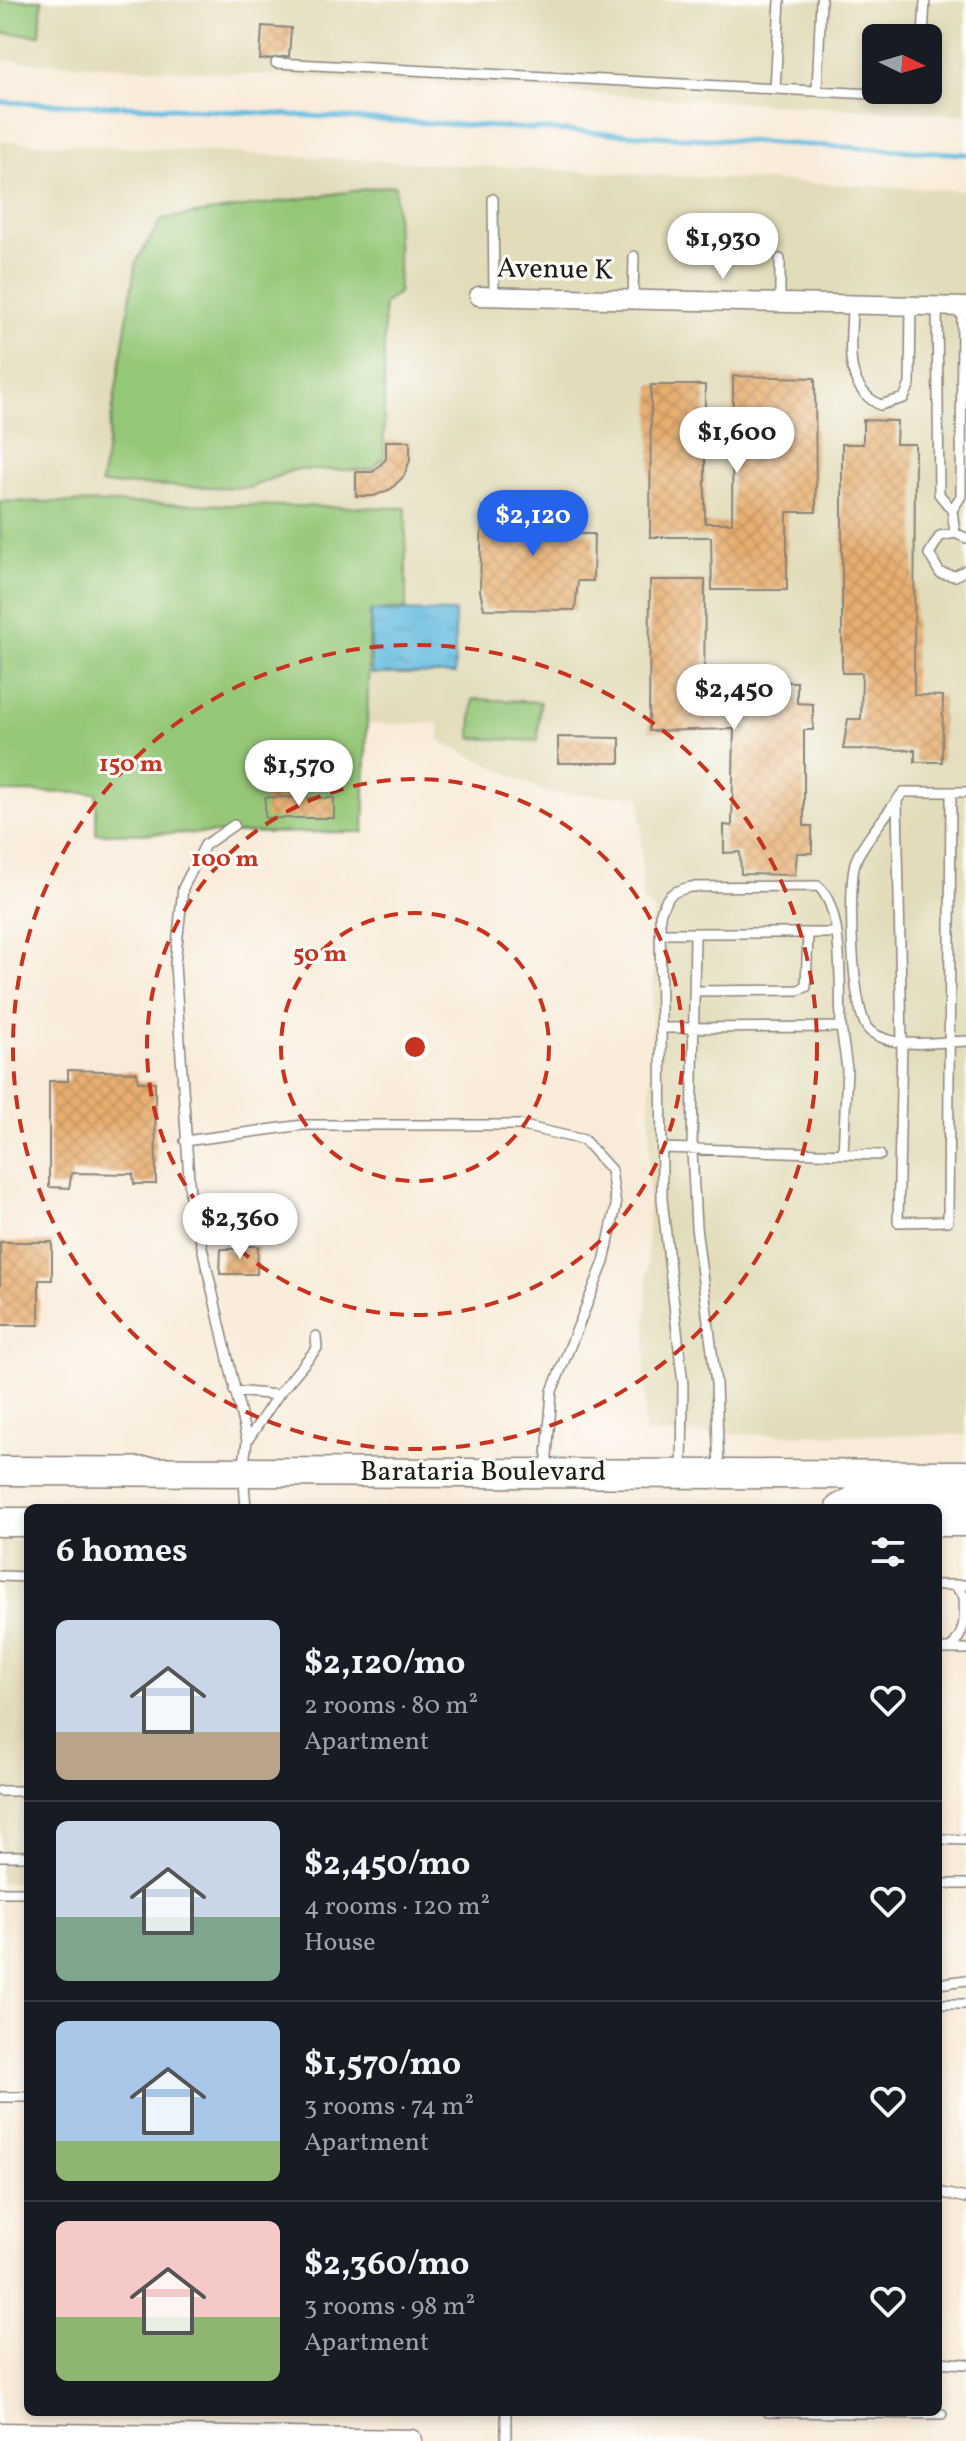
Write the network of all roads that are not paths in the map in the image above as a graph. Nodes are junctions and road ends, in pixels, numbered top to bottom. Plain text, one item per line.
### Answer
1 (780, 0) edge
2 (821, 0) edge
3 (925, 0) edge
4 (924, 24) edge
5 (276, 63) dead end
6 (775, 89) junction
7 (817, 91) junction
8 (862, 93) edge
9 (493, 199) dead end
10 (634, 256) dead end
11 (780, 259) dead end
12 (486, 296) joint
13 (633, 300) junction
14 (780, 303) junction
15 (852, 305) junction
16 (911, 305) junction
17 (937, 306) junction
18 (964, 307) edge
19 (952, 510) junction
20 (955, 533) junction
21 (966, 538) edge
22 (966, 570) edge
23 (951, 792) junction
24 (966, 792) edge
25 (897, 801) junction
26 (234, 825) dead end
27 (661, 933) junction
28 (695, 933) junction
29 (808, 933) junction
30 (836, 933) junction
31 (695, 991) junction
32 (694, 1027) junction
33 (841, 1027) junction
34 (661, 1028) junction
35 (966, 1041) edge
36 (950, 1042) junction
37 (902, 1043) junction
38 (185, 1141) junction
39 (662, 1148) junction
40 (692, 1151) junction
41 (843, 1154) junction
42 (880, 1155) dead end
43 (316, 1336) dead end
44 (234, 1391) junction
45 (278, 1395) junction
46 (247, 1441) junction
47 (0, 1471) edge
48 (243, 1471) junction
49 (546, 1472) junction
50 (682, 1473) junction
51 (719, 1473) junction
52 (966, 1475) edge
53 (966, 1496) edge
54 (246, 1504) edge
55 (848, 1504) edge
56 (0, 1522) edge
57 (24, 1522) edge
58 (942, 1522) edge
59 (966, 1522) edge
60 (0, 1576) edge
61 (24, 1577) edge
62 (942, 1585) edge
63 (954, 1585) junction
64 (966, 1585) edge
65 (942, 1649) edge
66 (950, 1649) junction
67 (966, 1649) edge
68 (0, 1791) edge
69 (24, 1791) edge
70 (942, 1839) edge
71 (966, 1840) edge
72 (0, 1856) edge
73 (24, 1856) edge
74 (942, 1884) edge
75 (966, 1884) edge
76 (0, 1892) edge
77 (24, 1892) edge
78 (966, 1980) edge
79 (942, 1983) edge
80 (942, 2004) edge
81 (966, 2004) edge
82 (0, 2097) edge
83 (24, 2097) edge
84 (942, 2193) edge
85 (966, 2198) edge
86 (942, 2362) edge
87 (966, 2364) edge
88 (506, 2416) edge
89 (0, 2434) edge
90 (81, 2437) edge
91 (114, 2438) edge
92 (411, 2441) edge
93 (506, 2441) edge

1 - 6 lane
2 - 7 lane
3 - 4 lane
5 - 6 lane
6 - 7 lane
7 - 8 lane
9 - 12 lane
10 - 13 lane
11 - 14 lane
12 - 13 street, Avenue K
13 - 14 street, Avenue K
14 - 15 street, Avenue K
15 - 16 street, Avenue K
15 - 16 lane
16 - 17 street, Avenue K
17 - 18 street, Avenue K
17 - 19 lane
18 - 19 lane
19 - 20 lane
20 - 21 lane
20 - 22 lane
23 - 24 lane
23 - 25 lane
23 - 36 lane
25 - 37 lane
25 - 37 lane
26 - 38 lane
27 - 28 lane
27 - 30 lane
27 - 34 lane
28 - 29 lane
28 - 31 lane
29 - 30 lane
29 - 31 lane
30 - 33 lane
31 - 32 lane
32 - 33 lane
32 - 34 lane
32 - 40 lane
33 - 41 lane
34 - 39 lane
35 - 36 lane
36 - 37 lane
36 - 37 lane
38 - 44 lane
38 - 49 lane
39 - 40 lane
39 - 50 lane
40 - 41 lane
40 - 51 lane
41 - 42 lane
43 - 45 lane
44 - 45 lane
44 - 46 lane
45 - 46 lane
46 - 48 lane
47 - 48 main road, Barataria Boulevard
48 - 49 main road, Barataria Boulevard
48 - 54 lane
49 - 50 main road, Barataria Boulevard
50 - 51 main road, Barataria Boulevard
51 - 52 main road, Barataria Boulevard
53 - 55 main road
56 - 57 main road
58 - 59 main road
60 - 61 lane
62 - 63 lane
63 - 64 lane
63 - 66 lane
65 - 66 lane
66 - 67 lane
68 - 69 lane
70 - 71 lane
72 - 73 lane
74 - 75 lane
76 - 77 lane
78 - 79 lane
80 - 81 lane
82 - 83 lane
84 - 85 lane
86 - 87 lane
88 - 93 lane
89 - 90 street
90 - 91 street
91 - 92 street

